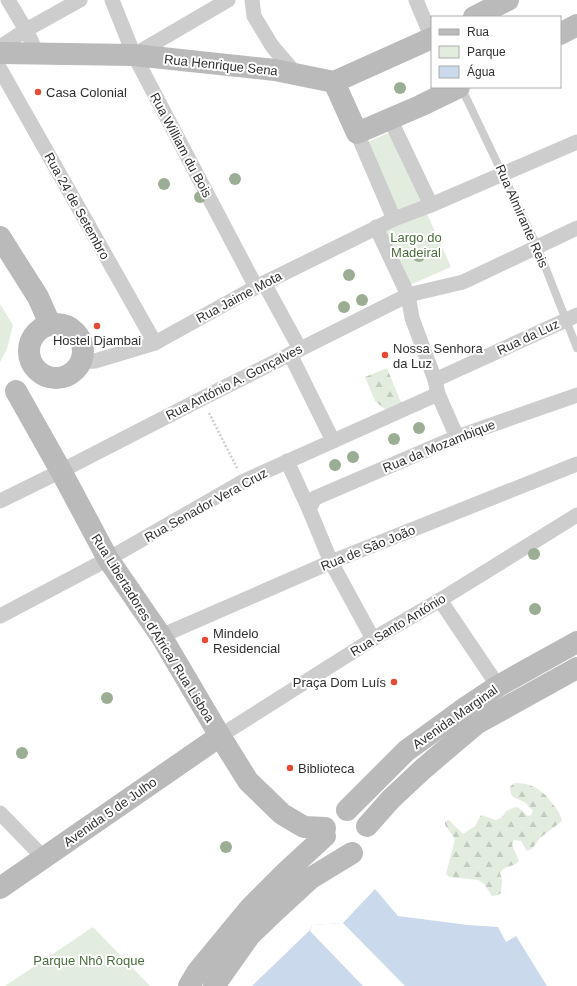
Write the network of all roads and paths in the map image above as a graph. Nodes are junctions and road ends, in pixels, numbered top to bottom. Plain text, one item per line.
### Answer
1 (8, 0) edge
2 (80, 0) edge
3 (112, 0) edge
4 (228, 0) edge
5 (252, 0) edge
6 (416, 0) edge
7 (508, 0) edge
8 (476, 16) edge
9 (577, 26) edge
10 (26, 30) junction
11 (561, 34) edge
12 (431, 36) edge
13 (431, 38) edge
14 (0, 47) edge
15 (0, 53) edge
16 (37, 53) junction
17 (134, 55) junction
18 (0, 69) edge
19 (296, 74) junction
20 (334, 82) junction
21 (458, 88) edge
22 (460, 88) edge
23 (390, 119) junction
24 (357, 133) junction
25 (577, 142) edge
26 (503, 173) junction
27 (431, 205) junction
28 (394, 218) junction
29 (376, 227) junction
30 (577, 228) edge
31 (0, 237) edge
32 (538, 246) junction
33 (260, 285) junction
34 (408, 295) junction
35 (571, 317) edge
36 (50, 324) junction
37 (155, 343) junction
38 (577, 348) edge
39 (295, 352) junction
40 (80, 362) junction
41 (41, 374) junction
42 (437, 387) junction
43 (8, 395) edge
44 (577, 395) edge
45 (202, 399) junction
46 (456, 437) junction
47 (333, 441) junction
48 (287, 461) junction
49 (577, 464) edge
50 (61, 471) junction
51 (244, 480) junction
52 (0, 501) edge
53 (309, 509) junction
54 (577, 515) edge
55 (108, 559) junction
56 (331, 562) junction
57 (440, 600) junction
58 (0, 616) edge
59 (161, 636) junction
60 (373, 639) junction
61 (577, 642) edge
62 (577, 668) edge
63 (498, 686) junction
64 (220, 736) junction
65 (347, 810) junction
66 (0, 813) edge
67 (367, 826) junction
68 (325, 832) junction
69 (352, 852) junction
70 (44, 858) junction
71 (0, 888) edge
72 (189, 986) edge
73 (214, 986) edge

1 - 10 street
2 - 10 street
3 - 17 street, Rua William du Bois
4 - 17 street
5 - 19 street
6 - 12 street
7 - 8 main road
9 - 11 main road
10 - 14 street
10 - 16 street
13 - 20 main road
15 - 16 main road, Rua Henrique Sena
16 - 17 main road, Rua Henrique Sena
17 - 19 main road, Rua Henrique Sena
17 - 33 street, Rua William du Bois
18 - 37 street, Rua 24 de Setembro
19 - 20 main road, Rua Henrique Sena
20 - 24 main road
21 - 23 main road
22 - 26 lane, Rua Almirante Reis
23 - 24 main road
23 - 27 street
24 - 28 street
25 - 26 street, Rua Jaime Mota
26 - 27 street, Rua Jaime Mota
26 - 32 lane, Rua Almirante Reis
27 - 28 street, Rua Jaime Mota
28 - 29 street, Rua Jaime Mota
29 - 33 street, Rua Jaime Mota
29 - 34 street
30 - 32 street, Rua António A. Gonçalves
31 - 36 main road
32 - 34 street, Rua António A. Gonçalves
32 - 35 lane, Rua Almirante Reis
33 - 37 street, Rua Jaime Mota
33 - 39 street, Rua William du Bois
34 - 39 street, Rua António A. Gonçalves
34 - 42 street
35 - 38 lane, Rua Almirante Reis
35 - 42 street, Rua da Luz
36 - 40 main road
36 - 41 main road
37 - 40 street, Rua Jaime Mota
39 - 45 street, Rua António A. Gonçalves
39 - 47 street, Rua William du Bois
40 - 41 main road
41 - 43 main road
42 - 46 street
42 - 47 street, Rua Senador Vera Cruz
43 - 50 main road, Rua Libertadores d'Africa/ Rua Lisboa
44 - 46 street, Rua da Mozambique
45 - 50 street, Rua António A. Gonçalves
45 - 51 path
46 - 53 street, Rua da Mozambique
47 - 48 street, Rua Senador Vera Cruz
48 - 51 street, Rua Senador Vera Cruz
48 - 53 street
49 - 56 street, Rua de São João
50 - 52 street, Rua António A. Gonçalves
50 - 55 main road, Rua Libertadores d'Africa/ Rua Lisboa
51 - 55 street, Rua Senador Vera Cruz
53 - 56 street
54 - 57 street, Rua Santo António
55 - 58 street, Rua Senador Vera Cruz
55 - 59 main road, Rua Libertadores d'Africa/ Rua Lisboa
56 - 59 street, Rua de São João
56 - 60 street
57 - 60 street, Rua Santo António
57 - 63 street
59 - 64 main road, Rua Libertadores d'Africa/ Rua Lisboa
60 - 64 street, Rua Santo António
61 - 63 main road, Avenida Marginal
62 - 67 main road, Avenida Marginal
63 - 65 main road, Avenida Marginal
64 - 68 main road, Rua Libertadores d'Africa/ Rua Lisboa
64 - 70 main road, Avenida 5 de Julho
65 - 67 main road
65 - 68 main road
66 - 70 street
67 - 69 main road
68 - 69 main road
68 - 72 main road
69 - 73 main road
70 - 71 main road, Avenida 5 de Julho

